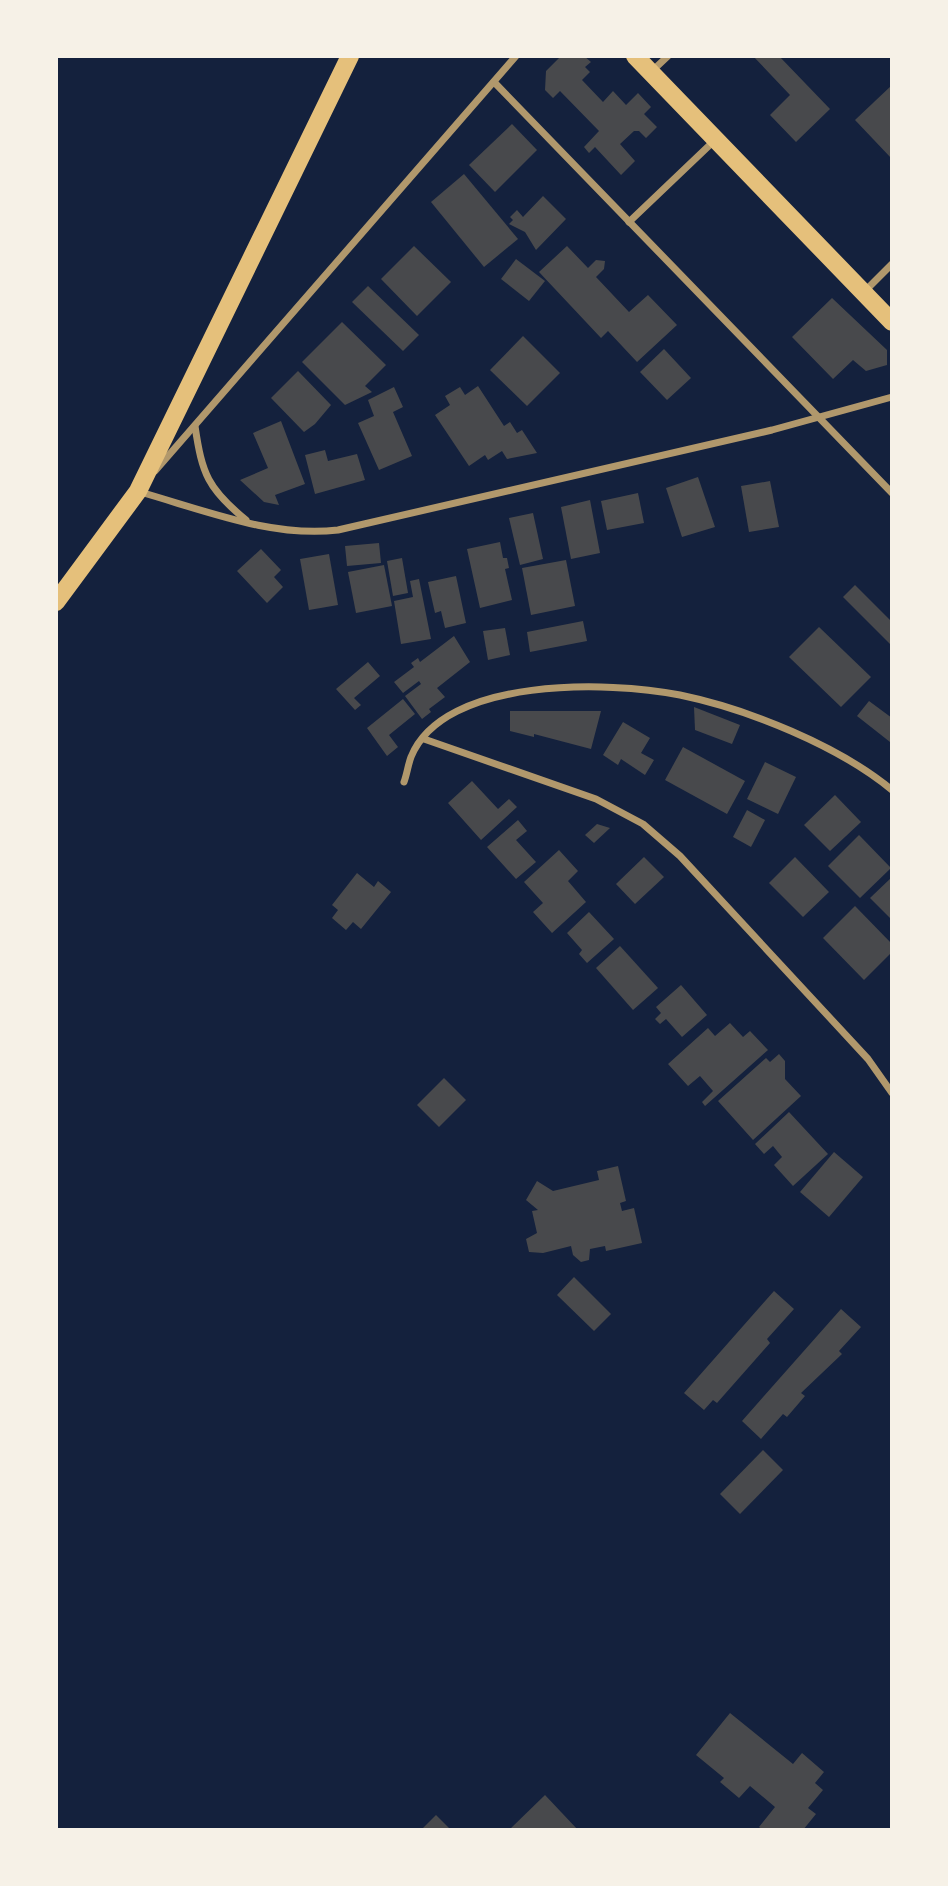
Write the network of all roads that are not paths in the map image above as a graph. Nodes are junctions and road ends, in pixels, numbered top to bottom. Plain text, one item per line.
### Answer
1 (349, 56) edge
2 (516, 56) edge
3 (635, 56) edge
4 (668, 56) edge
5 (651, 72) junction
6 (494, 82) junction
7 (716, 140) junction
8 (629, 222) junction
9 (892, 264) edge
10 (863, 292) junction
11 (892, 322) edge
12 (892, 397) edge
13 (818, 417) junction
14 (195, 426) junction
15 (138, 491) junction
16 (892, 493) edge
17 (249, 522) junction
18 (56, 602) edge
19 (424, 739) junction
20 (404, 782) dead end
21 (892, 790) edge
22 (892, 1093) edge

1 - 15 main road
2 - 6 street
3 - 5 main road
4 - 5 street
5 - 7 main road
6 - 8 street
6 - 14 street
7 - 8 street
7 - 10 main road
8 - 13 street
9 - 10 street
10 - 11 main road
12 - 13 street
13 - 16 street
13 - 17 street
14 - 15 street
14 - 17 street
15 - 17 street
15 - 18 main road
19 - 20 street
19 - 21 street
19 - 22 street

